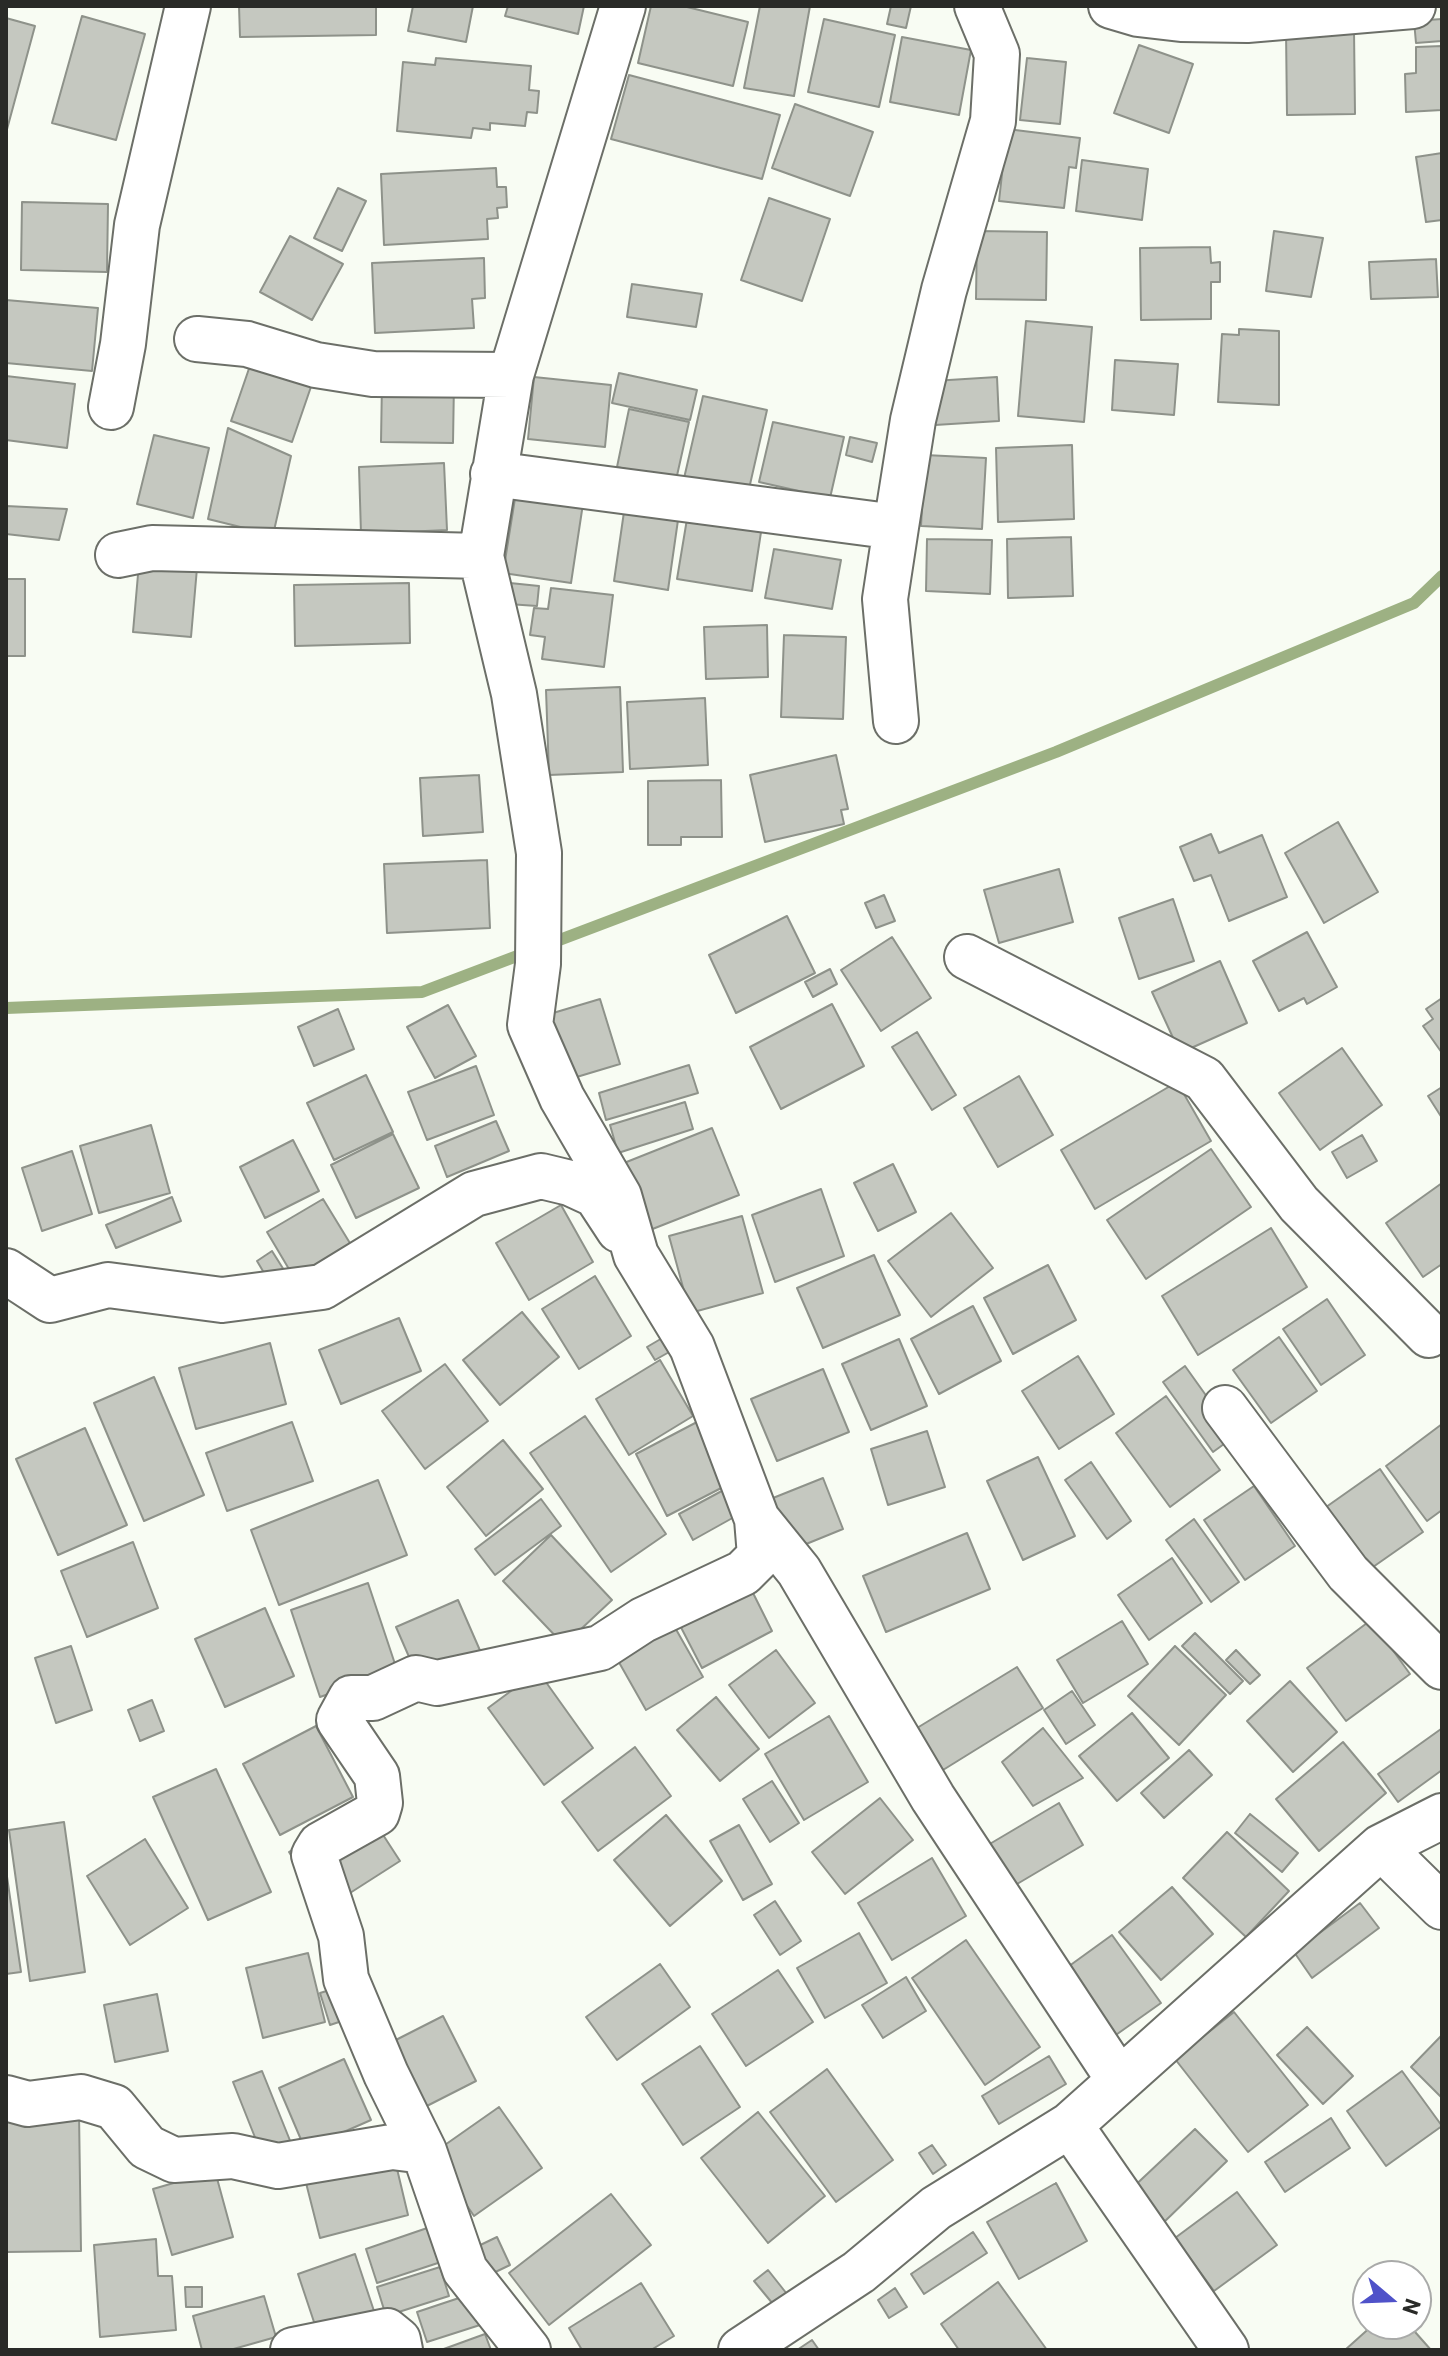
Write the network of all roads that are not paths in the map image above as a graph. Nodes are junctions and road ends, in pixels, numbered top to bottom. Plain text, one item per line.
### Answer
1 (188, 6) edge
2 (623, 6) edge
3 (977, 6) edge
4 (1111, 6) edge
5 (1413, 6) edge
6 (197, 339) dead end
7 (511, 375) junction
8 (111, 407) dead end
9 (493, 474) junction
10 (896, 527) junction
11 (118, 555) dead end
12 (481, 556) junction
13 (896, 721) dead end
14 (967, 957) dead end
15 (636, 1255) junction
16 (6, 1271) edge
17 (1438, 1336) edge
18 (1225, 1408) dead end
19 (757, 1519) junction
20 (1442, 1667) edge
21 (1442, 1816) edge
22 (1381, 1847) junction
23 (1442, 1907) edge
24 (1119, 2080) junction
25 (6, 2098) edge
26 (1070, 2125) junction
27 (424, 2151) junction
28 (304, 2349) edge
29 (400, 2350) edge
30 (528, 2350) edge
31 (741, 2350) edge
32 (1226, 2350) edge

1 - 8 street
2 - 7 street
3 - 10 street
4 - 5 street
6 - 7 street
7 - 9 street
9 - 10 street
9 - 12 street
10 - 13 street
11 - 12 street
12 - 15 street
14 - 17 street
15 - 16 street
15 - 19 street
18 - 20 street
19 - 24 street
19 - 27 street
21 - 22 street
22 - 23 street
22 - 24 street
24 - 26 street
25 - 27 street
26 - 31 street
26 - 32 street
27 - 30 street
28 - 29 street

